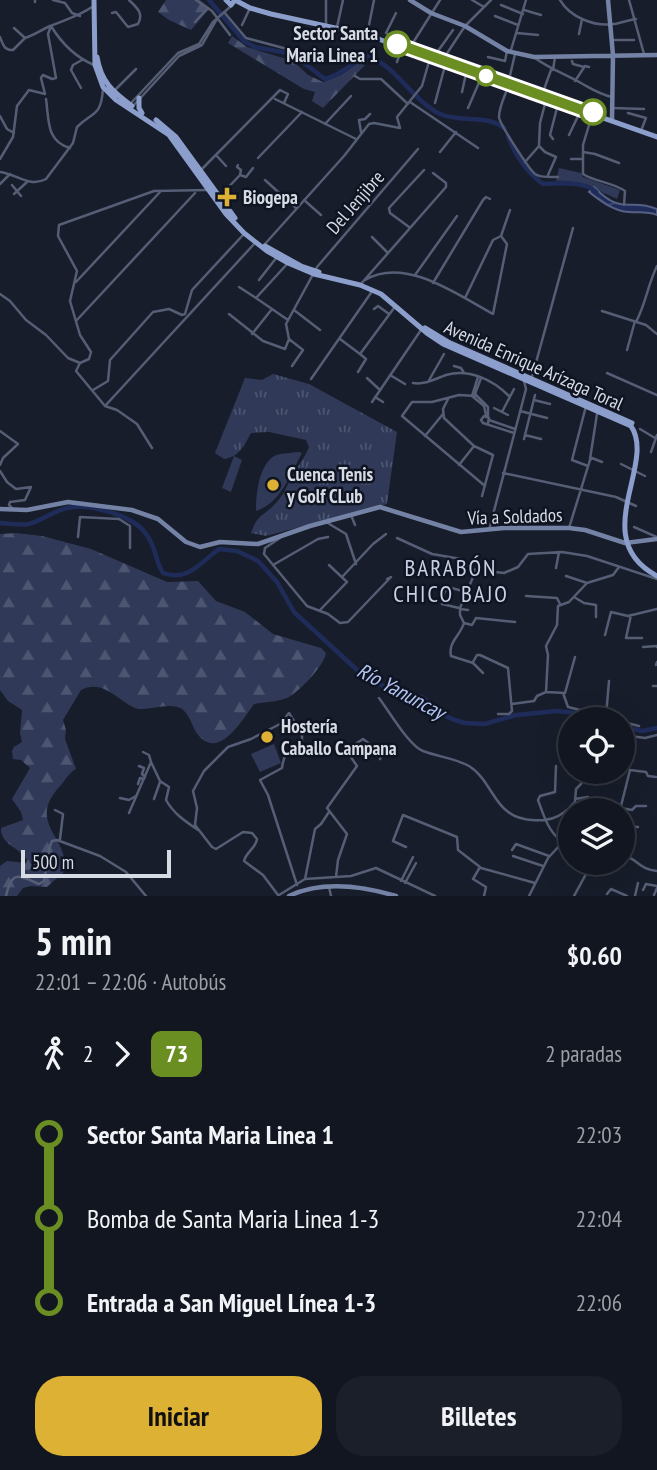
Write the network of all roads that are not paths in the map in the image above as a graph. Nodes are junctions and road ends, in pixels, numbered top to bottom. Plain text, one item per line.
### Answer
1 (53, 0) edge
2 (129, 0) edge
3 (196, 0) edge
4 (326, 0) edge
5 (342, 0) edge
6 (374, 0) edge
7 (412, 0) edge
8 (440, 0) edge
9 (472, 0) edge
10 (491, 0) edge
11 (526, 0) edge
12 (560, 0) edge
13 (608, 0) edge
14 (629, 0) edge
15 (95, 2) edge
16 (231, 2) edge
17 (501, 5) dead end
18 (484, 7) junction
19 (208, 8) junction
20 (250, 8) junction
21 (523, 12) junction
22 (112, 13) dead end
23 (223, 13) junction
24 (396, 13) dead end
25 (431, 13) junction
26 (541, 15) dead end
27 (80, 16) junction
28 (495, 16) dead end
29 (218, 19) junction
30 (582, 19) junction
31 (636, 19) junction
32 (195, 22) dead end
33 (242, 25) dead end
34 (327, 25) junction
35 (519, 25) junction
36 (611, 25) junction
37 (51, 26) junction
38 (465, 26) junction
39 (337, 27) junction
40 (14, 28) dead end
41 (453, 30) dead end
42 (517, 33) junction
43 (579, 34) dead end
44 (230, 35) dead end
45 (367, 35) junction
46 (538, 35) dead end
47 (0, 37) edge
48 (24, 38) junction
49 (95, 40) junction
50 (612, 40) junction
51 (634, 40) dead end
52 (403, 47) junction
53 (511, 52) junction
54 (613, 55) junction
55 (644, 55) junction
56 (657, 55) edge
57 (555, 56) junction
58 (301, 57) dead end
59 (432, 57) junction
60 (488, 57) dead end
61 (534, 57) junction
62 (82, 60) junction
63 (572, 61) dead end
64 (397, 62) dead end
65 (444, 62) junction
66 (94, 65) junction
67 (584, 67) junction
68 (589, 68) dead end
69 (136, 69) dead end
70 (467, 69) junction
71 (552, 70) junction
72 (482, 74) junction
73 (355, 76) dead end
74 (575, 81) junction
75 (508, 84) junction
76 (104, 85) junction
77 (81, 88) dead end
78 (113, 92) junction
79 (462, 92) dead end
80 (351, 96) dead end
81 (544, 96) junction
82 (612, 97) junction
83 (139, 98) junction
84 (273, 98) junction
85 (46, 99) dead end
86 (559, 101) junction
87 (411, 102) junction
88 (284, 103) junction
89 (435, 103) dead end
90 (130, 107) junction
91 (468, 108) dead end
92 (612, 108) junction
93 (583, 109) junction
94 (644, 109) dead end
95 (302, 112) junction
96 (142, 113) junction
97 (593, 113) junction
98 (628, 113) dead end
99 (370, 114) dead end
100 (0, 116) edge
101 (612, 119) junction
102 (325, 124) junction
103 (642, 128) junction
104 (361, 132) junction
105 (456, 132) junction
106 (14, 133) junction
107 (569, 135) dead end
108 (657, 135) edge
109 (356, 139) junction
110 (552, 139) dead end
111 (539, 146) junction
112 (70, 148) junction
113 (478, 148) dead end
114 (418, 149) dead end
115 (440, 152) dead end
116 (583, 152) junction
117 (216, 155) junction
118 (258, 158) dead end
119 (0, 159) edge
120 (571, 159) dead end
121 (583, 159) junction
122 (525, 162) junction
123 (619, 163) dead end
124 (238, 165) dead end
125 (226, 166) dead end
126 (253, 168) dead end
127 (424, 170) dead end
128 (200, 171) junction
129 (0, 172) edge
130 (433, 173) dead end
131 (10, 174) junction
132 (240, 175) junction
133 (547, 176) junction
134 (558, 177) dead end
135 (265, 180) dead end
136 (27, 182) junction
137 (0, 184) edge
138 (12, 185) dead end
139 (210, 189) junction
140 (18, 191) junction
141 (160, 191) junction
142 (196, 192) junction
143 (14, 194) dead end
144 (21, 196) dead end
145 (219, 198) junction
146 (490, 199) dead end
147 (304, 200) junction
148 (624, 205) dead end
149 (296, 208) junction
150 (510, 210) dead end
151 (321, 215) dead end
152 (457, 216) dead end
153 (409, 228) junction
154 (573, 228) dead end
155 (244, 233) junction
156 (501, 236) junction
157 (372, 237) dead end
158 (255, 243) junction
159 (263, 247) junction
160 (388, 252) junction
161 (277, 257) junction
162 (288, 263) junction
163 (657, 266) edge
164 (315, 273) junction
165 (415, 275) junction
166 (259, 280) dead end
167 (76, 282) junction
168 (363, 283) junction
169 (433, 283) junction
170 (239, 287) dead end
171 (373, 290) junction
172 (0, 294) edge
173 (256, 298) junction
174 (465, 299) junction
175 (396, 305) junction
176 (272, 309) junction
177 (374, 309) dead end
178 (295, 310) junction
179 (602, 311) dead end
180 (229, 314) dead end
181 (389, 314) junction
182 (288, 320) junction
183 (76, 321) junction
184 (636, 321) junction
185 (423, 328) junction
186 (320, 330) dead end
187 (252, 334) junction
188 (657, 334) edge
189 (289, 339) junction
190 (339, 339) junction
191 (627, 350) dead end
192 (360, 354) junction
193 (444, 354) dead end
194 (80, 363) junction
195 (292, 366) dead end
196 (454, 366) dead end
197 (358, 372) dead end
198 (464, 373) junction
199 (607, 373) dead end
200 (390, 375) junction
201 (480, 377) junction
202 (311, 379) dead end
203 (367, 379) dead end
204 (530, 381) junction
205 (428, 382) junction
206 (413, 383) dead end
207 (405, 384) dead end
208 (514, 389) dead end
209 (93, 390) junction
210 (380, 390) junction
211 (526, 390) junction
212 (657, 395) edge
213 (474, 396) junction
214 (509, 396) junction
215 (376, 397) junction
216 (451, 397) junction
217 (372, 402) dead end
218 (383, 402) dead end
219 (550, 404) dead end
220 (105, 406) junction
221 (586, 406) junction
222 (494, 408) dead end
223 (519, 411) junction
224 (601, 411) junction
225 (502, 412) junction
226 (443, 414) junction
227 (531, 414) junction
228 (508, 415) dead end
229 (547, 418) dead end
230 (640, 429) junction
231 (0, 431) edge
232 (514, 431) junction
233 (425, 436) junction
234 (656, 437) edge
235 (541, 439) dead end
236 (474, 446) junction
237 (152, 448) dead end
238 (650, 458) junction
239 (590, 459) junction
240 (602, 462) dead end
241 (621, 464) dead end
242 (0, 465) edge
243 (459, 465) junction
244 (588, 466) junction
245 (0, 471) edge
246 (503, 473) junction
247 (647, 475) junction
248 (485, 486) junction
249 (644, 486) dead end
250 (580, 490) junction
251 (482, 496) dead end
252 (636, 506) junction
253 (0, 509) edge
254 (14, 510) junction
255 (119, 514) junction
256 (351, 515) junction
257 (326, 522) junction
258 (355, 525) dead end
259 (634, 527) junction
260 (569, 528) junction
261 (489, 530) junction
262 (286, 534) junction
263 (386, 534) dead end
264 (78, 537) dead end
265 (328, 537) dead end
266 (397, 538) dead end
267 (657, 538) edge
268 (632, 544) junction
269 (130, 548) dead end
270 (559, 552) junction
271 (356, 564) junction
272 (273, 565) junction
273 (329, 565) dead end
274 (619, 566) junction
275 (556, 568) dead end
276 (476, 570) junction
277 (657, 575) edge
278 (566, 576) dead end
279 (342, 577) junction
280 (387, 579) dead end
281 (587, 583) junction
282 (466, 592) junction
283 (526, 596) dead end
284 (574, 597) junction
285 (561, 604) junction
286 (460, 609) junction
287 (657, 609) edge
288 (468, 610) dead end
289 (320, 611) junction
290 (631, 615) junction
291 (596, 617) dead end
292 (514, 622) dead end
293 (464, 623) junction
294 (605, 635) dead end
295 (642, 638) dead end
296 (643, 647) dead end
297 (657, 647) edge
298 (575, 657) dead end
299 (473, 663) junction
300 (482, 673) dead end
301 (610, 681) dead end
302 (546, 692) junction
303 (563, 693) junction
304 (379, 698) dead end
305 (512, 704) junction
306 (572, 707) edge
307 (607, 707) edge
308 (498, 714) dead end
309 (635, 725) edge
310 (639, 726) dead end
311 (657, 735) edge
312 (635, 737) edge
313 (143, 752) dead end
314 (380, 759) dead end
315 (151, 762) junction
316 (139, 766) dead end
317 (556, 766) dead end
318 (656, 777) edge
319 (144, 778) junction
320 (160, 781) junction
321 (138, 784) dead end
322 (136, 796) junction
323 (120, 797) dead end
324 (588, 797) dead end
325 (582, 798) edge
326 (623, 798) edge
327 (153, 799) dead end
328 (646, 806) dead end
329 (635, 807) edge
330 (55, 810) dead end
331 (329, 812) junction
332 (129, 813) dead end
333 (558, 815) edge
334 (544, 820) junction
335 (635, 827) edge
336 (638, 827) dead end
337 (203, 834) junction
338 (558, 838) edge
339 (60, 840) junction
340 (406, 847) dead end
341 (558, 847) edge
342 (512, 850) dead end
343 (513, 856) dead end
344 (550, 856) junction
345 (413, 857) dead end
346 (635, 860) edge
347 (416, 863) dead end
348 (543, 866) junction
349 (480, 867) junction
350 (657, 871) edge
351 (585, 875) edge
352 (336, 877) junction
353 (305, 879) junction
354 (403, 882) junction
355 (535, 883) junction
356 (638, 883) dead end
357 (297, 885) junction
358 (329, 887) junction
359 (657, 887) edge
360 (643, 890) dead end
361 (304, 894) edge
362 (607, 894) dead end
363 (654, 895) edge
364 (6, 896) edge
365 (146, 896) edge
366 (278, 896) edge
367 (289, 896) edge
368 (331, 896) edge
369 (396, 896) edge
370 (435, 896) edge
371 (484, 896) edge
372 (529, 896) edge
373 (574, 896) edge
374 (627, 896) edge
375 (635, 896) edge

1 - 27 street
2 - 22 street
3 - 19 street
4 - 34 street
5 - 39 street
6 - 45 street
7 - 25 street
8 - 25 street
9 - 18 street
10 - 18 street
11 - 21 street
12 - 30 street
13 - 36 street
14 - 31 street
15 - 27 street
15 - 49 main road, Avenida Enrique Arízaga Toral
16 - 20 main road
16 - 23 street
17 - 21 street
18 - 38 street
19 - 29 street
19 - 32 street
20 - 33 street
20 - 34 main road
21 - 26 street
21 - 35 street
23 - 29 street
23 - 58 street
24 - 52 street
25 - 38 street
25 - 52 street
27 - 37 street
28 - 35 street
29 - 44 street
29 - 83 street
29 - 90 street
30 - 36 street
30 - 43 street
31 - 36 street
31 - 55 street
34 - 39 main road
35 - 42 street
36 - 50 street
37 - 48 street
37 - 62 street
37 - 106 street
38 - 53 street
38 - 65 street
39 - 45 main road
40 - 48 street
41 - 59 street
42 - 46 street
42 - 53 street
45 - 52 main road
47 - 48 street
49 - 66 main road, Avenida Enrique Arízaga Toral
49 - 76 main road, Avenida Enrique Arízaga Toral
50 - 51 street
50 - 54 street
52 - 59 main road
52 - 64 street
53 - 60 street
53 - 61 street
53 - 75 street
54 - 55 street
54 - 57 street
54 - 82 street
55 - 56 street
57 - 61 street
57 - 71 street
59 - 65 main road
59 - 87 street
61 - 71 street
62 - 66 street
62 - 77 street
63 - 67 street
65 - 70 main road
65 - 89 street
66 - 76 main road, Avenida Enrique Arízaga Toral
67 - 68 street
67 - 74 street
69 - 78 street
70 - 72 main road
70 - 79 street
71 - 74 street
71 - 81 street
72 - 75 main road
72 - 91 street
73 - 87 street
74 - 82 street
75 - 81 main road
75 - 122 street
76 - 78 main road, Avenida Enrique Arízaga Toral
76 - 90 main road, Avenida Enrique Arízaga Toral
76 - 112 street
78 - 90 main road, Avenida Enrique Arízaga Toral
80 - 102 street
81 - 86 main road
81 - 111 street
82 - 92 street
83 - 90 street
83 - 96 main road
84 - 88 street
84 - 88 street
84 - 117 street
85 - 112 street
86 - 93 main road
86 - 110 street
87 - 104 street
87 - 105 street
88 - 95 street
90 - 96 main road, Avenida Enrique Arízaga Toral
90 - 139 main road, Avenida Enrique Arízaga Toral
92 - 94 street
92 - 101 street
93 - 97 main road
93 - 107 street
95 - 102 street
95 - 118 street
96 - 128 main road, Avenida Enrique Arízaga Toral
97 - 101 main road
97 - 116 street
98 - 103 street
99 - 104 street
100 - 106 street
101 - 103 main road
101 - 108 main road
102 - 109 street
103 - 108 main road
104 - 109 street
105 - 113 street
105 - 115 street
106 - 119 street
109 - 147 street
111 - 122 street
111 - 133 street
112 - 136 street
114 - 164 street, Del Jenjibre
116 - 121 street
116 - 123 street
117 - 125 street
117 - 128 street
120 - 121 street
121 - 148 street
122 - 133 street
124 - 132 street
126 - 132 street
127 - 153 street
128 - 139 main road, Avenida Enrique Arízaga Toral
129 - 131 street
130 - 153 street
131 - 136 street
131 - 137 street
132 - 145 street
133 - 134 street
135 - 149 street
136 - 140 street
138 - 140 street
139 - 142 street
139 - 145 main road, Avenida Enrique Arízaga Toral
139 - 155 main road, Avenida Enrique Arízaga Toral
140 - 143 street
140 - 144 street
141 - 142 street
141 - 167 street
141 - 167 street
142 - 183 street
145 - 159 main road, Avenida Enrique Arízaga Toral
146 - 169 street
147 - 149 street
147 - 151 street
149 - 159 street
150 - 156 street
152 - 165 street
153 - 160 street
154 - 204 street
155 - 158 main road, Avenida Enrique Arízaga Toral
155 - 209 street
156 - 174 street
156 - 174 street
157 - 160 street
158 - 159 main road, Avenida Enrique Arízaga Toral
158 - 220 street
159 - 161 main road, Avenida Enrique Arízaga Toral
159 - 164 main road, Avenida Enrique Arízaga Toral
160 - 168 street
161 - 162 main road, Avenida Enrique Arízaga Toral
161 - 166 street
162 - 164 main road, Avenida Enrique Arízaga Toral
162 - 173 street
163 - 184 street
164 - 168 main road, Avenida Enrique Arízaga Toral
164 - 178 street, Del Jenjibre
165 - 168 street
165 - 169 street
167 - 183 street
168 - 171 main road, Avenida Enrique Arízaga Toral
168 - 185 main road, Avenida Enrique Arízaga Toral
169 - 174 street
170 - 173 street
171 - 175 main road, Avenida Enrique Arízaga Toral
171 - 190 street
172 - 194 street
173 - 176 street
175 - 181 street
175 - 185 main road, Avenida Enrique Arízaga Toral
176 - 182 street
176 - 187 street
177 - 181 street
178 - 182 street, Del Jenjibre
178 - 186 street
179 - 184 street
180 - 187 street
181 - 192 street
182 - 189 street
183 - 194 street
184 - 188 street
184 - 191 street
185 - 200 street
185 - 204 main road, Avenida Enrique Arízaga Toral
187 - 189 street
189 - 195 street
190 - 192 street
190 - 202 street
192 - 197 street
193 - 205 street
194 - 209 street
196 - 198 street
198 - 201 street
198 - 205 street
199 - 212 street
200 - 207 street
200 - 210 street
201 - 213 street
201 - 214 street
203 - 210 street
204 - 211 street
204 - 211 street
204 - 221 main road, Avenida Enrique Arízaga Toral
204 - 224 main road, Avenida Enrique Arízaga Toral
205 - 206 street
208 - 214 street
209 - 220 street
210 - 215 street
211 - 223 street
213 - 216 street
213 - 232 street
214 - 225 street
215 - 217 street
215 - 218 street
216 - 226 street
216 - 233 street
219 - 227 street
220 - 237 street
221 - 224 main road, Avenida Enrique Arízaga Toral
221 - 244 street
222 - 225 street
223 - 227 street
223 - 232 street
224 - 230 main road, Avenida Enrique Arízaga Toral
224 - 238 main road, Avenida Enrique Arízaga Toral
224 - 239 street
225 - 228 street
226 - 233 street
226 - 236 street
227 - 229 street
227 - 235 street
230 - 234 street
230 - 238 main road, Avenida Enrique Arízaga Toral
231 - 242 street
232 - 246 street
233 - 243 street
234 - 238 street
236 - 243 street
236 - 248 street
238 - 247 main road
239 - 240 street
239 - 244 street
241 - 247 street
243 - 248 street
244 - 250 street
245 - 254 street
246 - 250 street
246 - 261 street
247 - 249 main road
248 - 251 street
250 - 252 street
250 - 260 street
252 - 259 main road
252 - 268 main road
253 - 254 street, Vía a Soldados
254 - 255 street, Vía a Soldados
255 - 262 street, Vía a Soldados
255 - 264 street
255 - 269 street
256 - 257 street, Vía a Soldados
256 - 258 street
256 - 261 street, Vía a Soldados
257 - 262 street, Vía a Soldados
257 - 271 street
259 - 267 street
259 - 268 main road
260 - 261 street, Vía a Soldados
260 - 268 street, Vía a Soldados
262 - 272 street
263 - 271 street
265 - 272 street
266 - 276 street
267 - 268 street
268 - 277 main road
270 - 274 street
270 - 275 street
270 - 276 street
271 - 279 street
272 - 289 street
273 - 279 street
274 - 277 street
274 - 281 street
276 - 282 street
278 - 281 street
279 - 289 street
280 - 289 street
281 - 284 street
282 - 286 street
282 - 286 street
283 - 285 street
284 - 285 street
284 - 291 street
285 - 302 street
286 - 288 street
286 - 293 street
287 - 290 street
290 - 294 street
290 - 295 street
292 - 293 street
293 - 299 street
296 - 297 street
298 - 303 street
299 - 300 street
299 - 305 street
301 - 307 street
302 - 303 street
302 - 305 street
303 - 306 street
304 - 334 street
305 - 308 street
309 - 310 street
311 - 312 street
313 - 315 street
314 - 331 street
315 - 319 street
315 - 320 street
316 - 319 street
317 - 334 street
318 - 326 street
319 - 321 street
319 - 322 street
320 - 327 street
320 - 337 street
322 - 323 street
322 - 332 street
324 - 325 street
328 - 329 street
330 - 339 street
331 - 352 street
331 - 353 street
333 - 334 street
334 - 338 street
335 - 336 street
337 - 357 street
337 - 366 street
339 - 364 street
339 - 365 street
340 - 349 street
341 - 344 street
342 - 344 street
343 - 348 street
344 - 348 street
345 - 354 street
346 - 350 street
347 - 354 street
348 - 355 street
349 - 355 street
349 - 371 street
351 - 373 street
352 - 353 street
352 - 354 street
353 - 357 street
354 - 370 street
355 - 372 street
356 - 375 street
357 - 366 street
358 - 361 street
358 - 368 street
358 - 369 street
359 - 360 street
359 - 363 street
361 - 367 street
362 - 374 street

